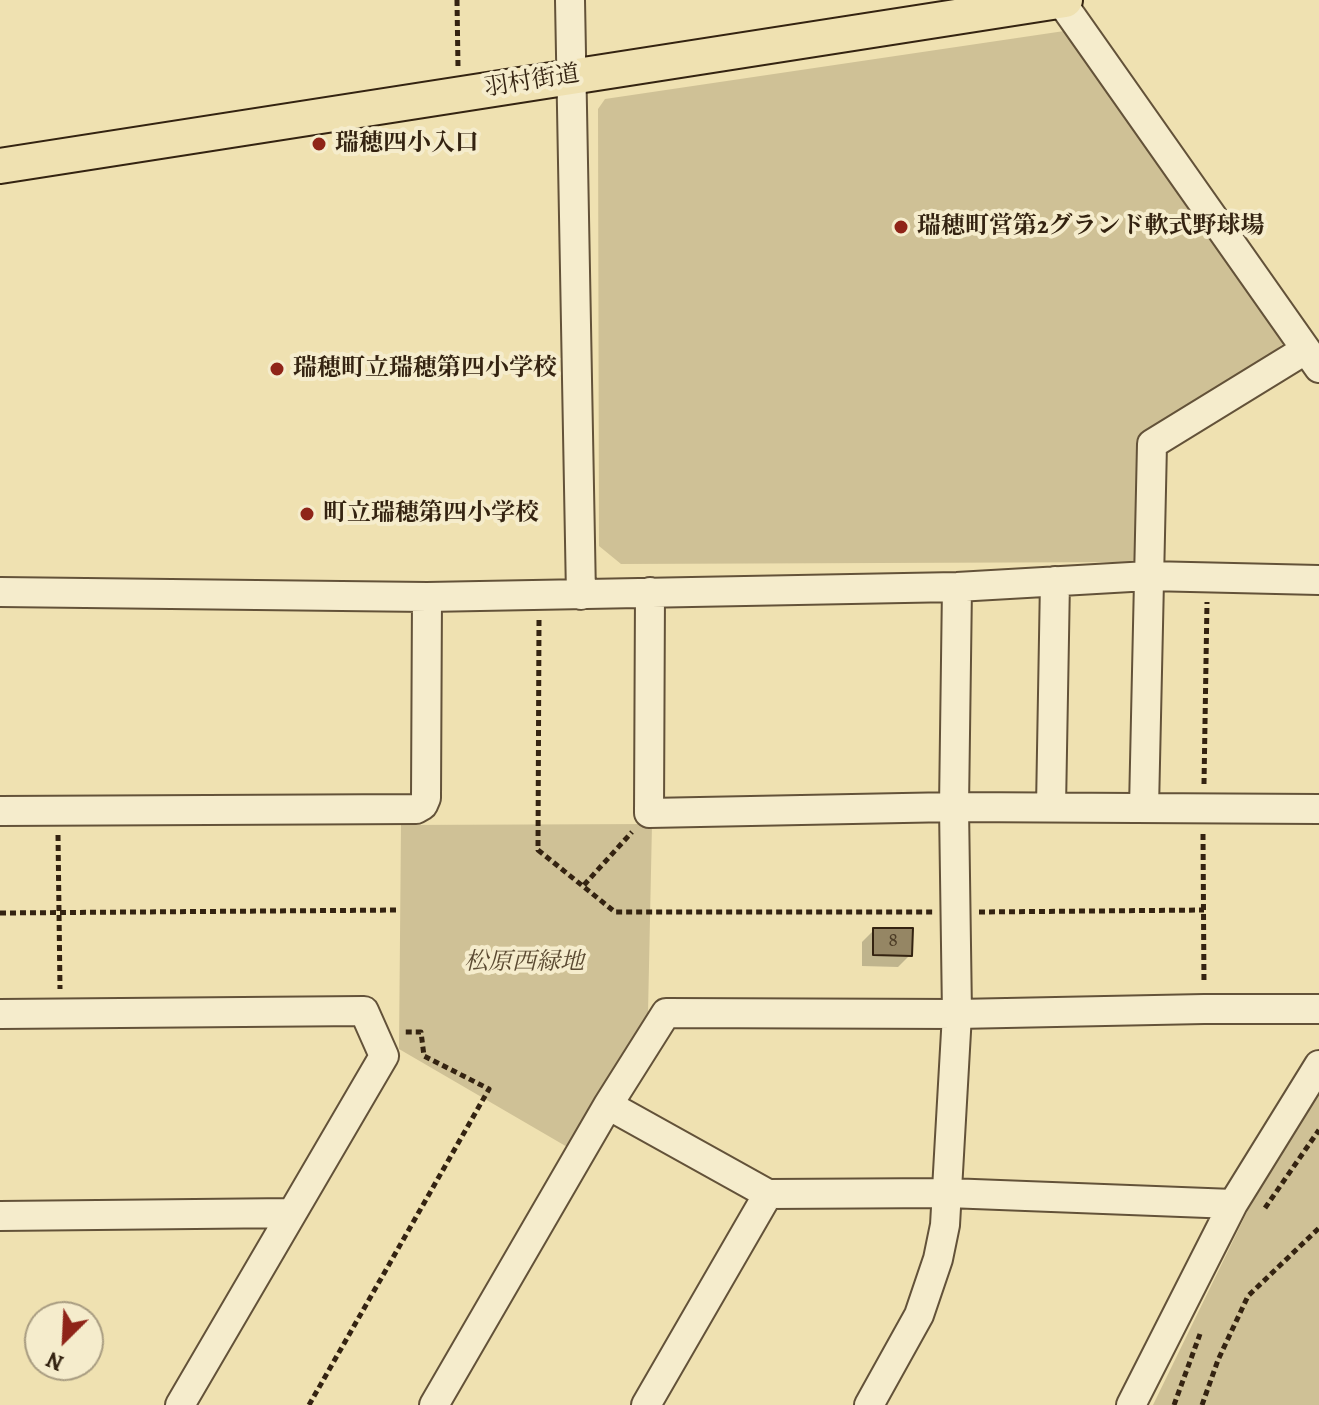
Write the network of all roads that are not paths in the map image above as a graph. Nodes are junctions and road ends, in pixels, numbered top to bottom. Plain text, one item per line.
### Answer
1 (570, 0) edge
2 (1062, 0) edge
3 (571, 76) junction
4 (0, 166) edge
5 (1312, 359) edge
6 (1148, 576) junction
7 (1319, 580) edge
8 (1055, 581) junction
9 (957, 587) junction
10 (0, 592) edge
11 (650, 592) junction
12 (581, 595) junction
13 (427, 597) junction
14 (954, 807) junction
15 (1051, 807) junction
16 (1144, 808) junction
17 (1319, 809) edge
18 (0, 811) edge
19 (1319, 1009) edge
20 (0, 1014) edge
21 (957, 1014) junction
22 (1319, 1065) edge
23 (608, 1105) junction
24 (948, 1193) junction
25 (768, 1194) junction
26 (1233, 1204) junction
27 (292, 1213) junction
28 (0, 1216) edge
29 (180, 1405) edge
30 (434, 1405) edge
31 (646, 1405) edge
32 (869, 1405) edge
33 (1131, 1405) edge

1 - 3 street
2 - 3 main road, 羽村街道
2 - 5 street
3 - 4 main road, 羽村街道
3 - 12 street
5 - 6 street
6 - 7 street
6 - 8 street
6 - 16 street
8 - 9 street
8 - 15 street
9 - 11 street
9 - 14 street
10 - 13 street
11 - 12 street
11 - 14 street
12 - 13 street
13 - 18 street
14 - 15 street
14 - 21 street
15 - 16 street
16 - 17 street
19 - 21 street
20 - 27 street
21 - 23 street
21 - 24 street
22 - 26 street
23 - 25 street
23 - 30 street
24 - 25 street
24 - 26 street
24 - 32 street
25 - 31 street
26 - 33 street
27 - 28 street
27 - 29 street

